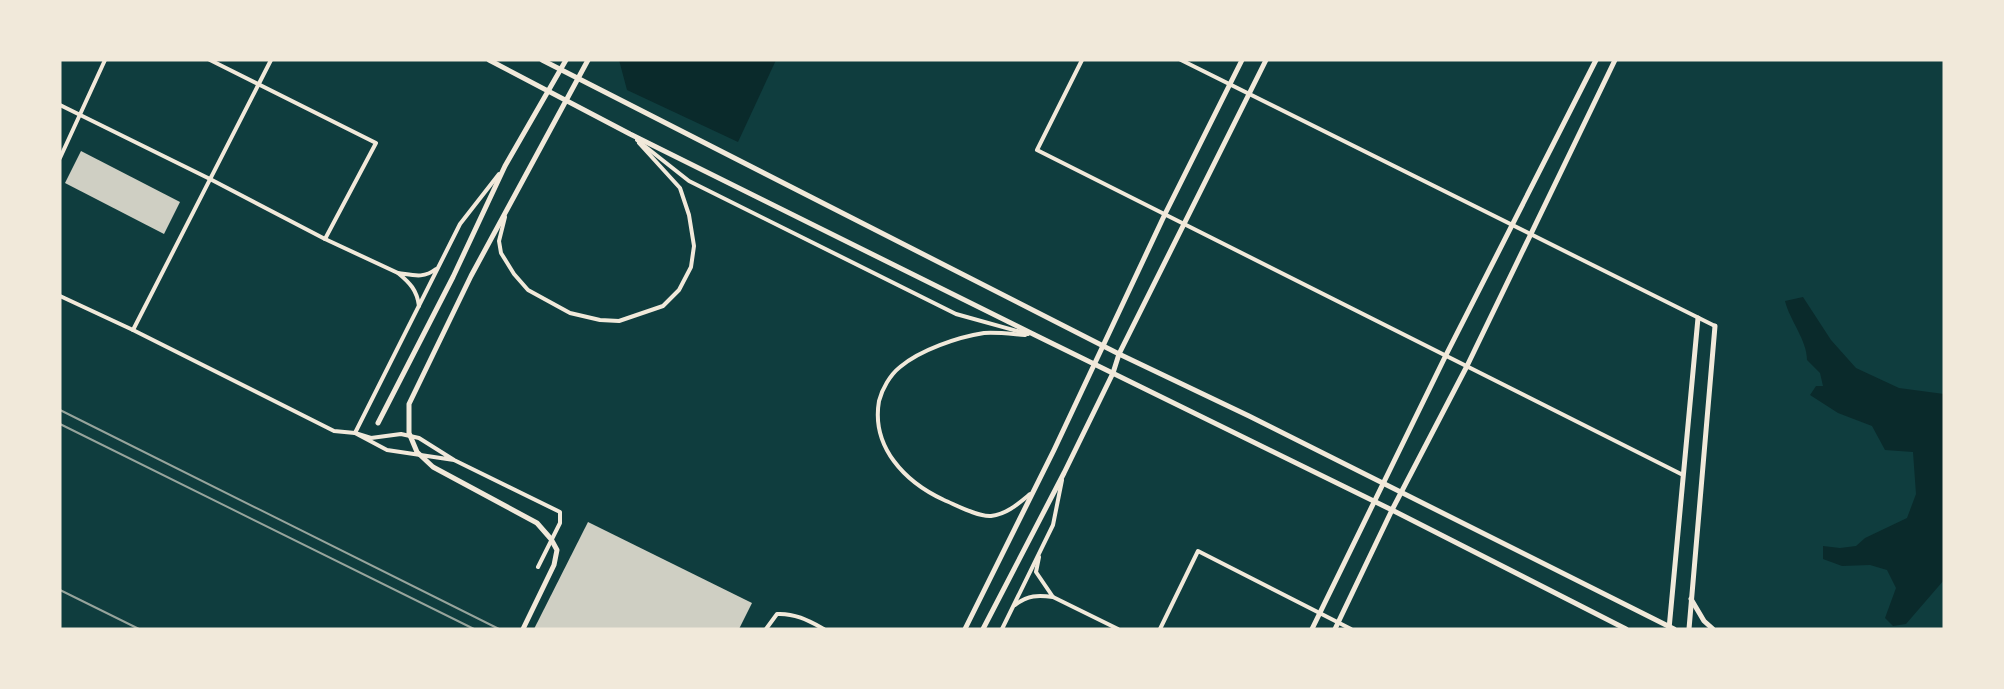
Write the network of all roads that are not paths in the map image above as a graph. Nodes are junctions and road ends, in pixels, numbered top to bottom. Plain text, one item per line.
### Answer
1 (105, 60) edge
2 (210, 60) edge
3 (271, 60) edge
4 (489, 60) edge
5 (542, 60) edge
6 (566, 60) edge
7 (588, 60) edge
8 (1082, 60) edge
9 (1181, 60) edge
10 (1242, 60) edge
11 (1266, 60) edge
12 (1596, 60) edge
13 (1615, 60) edge
14 (561, 69) junction
15 (578, 79) junction
16 (259, 84) junction
17 (1230, 84) junction
18 (549, 91) junction
19 (1249, 94) junction
20 (565, 100) junction
21 (60, 105) edge
22 (80, 115) junction
23 (630, 134) junction
24 (60, 158) edge
25 (505, 166) junction
26 (210, 179) junction
27 (1165, 214) junction
28 (505, 217) junction
29 (1184, 224) junction
30 (1513, 225) junction
31 (1530, 234) junction
32 (326, 239) junction
33 (439, 266) junction
34 (398, 273) junction
35 (60, 296) edge
36 (420, 307) junction
37 (1698, 318) junction
38 (1715, 326) joint
39 (133, 330) junction
40 (1035, 335) junction
41 (1104, 345) junction
42 (1119, 354) junction
43 (1446, 356) junction
44 (1095, 364) junction
45 (1467, 366) junction
46 (1113, 373) junction
47 (378, 423) dead end
48 (355, 433) junction
49 (453, 460) junction
50 (1064, 473) junction
51 (1685, 475) junction
52 (1383, 484) junction
53 (1401, 493) junction
54 (1031, 494) junction
55 (1375, 501) junction
56 (1392, 510) junction
57 (1039, 553) junction
58 (538, 567) dead end
59 (1053, 597) junction
60 (1691, 599) junction
61 (1013, 606) junction
62 (1320, 613) junction
63 (1338, 622) junction
64 (1671, 628) edge
65 (523, 629) edge
66 (766, 629) edge
67 (825, 629) edge
68 (965, 629) edge
69 (983, 629) edge
70 (1002, 629) edge
71 (1118, 629) edge
72 (1160, 629) edge
73 (1312, 629) edge
74 (1335, 629) edge
75 (1351, 629) edge
76 (1626, 629) edge
77 (1689, 629) edge
78 (1713, 629) edge

1 - 22 street
2 - 16 street
3 - 16 street
4 - 18 main road
5 - 14 main road
6 - 14 main road
7 - 15 main road
8 - 27 street
9 - 17 street
10 - 17 main road
11 - 19 main road
12 - 30 main road
13 - 31 main road
14 - 15 main road
14 - 18 main road
15 - 20 main road
15 - 41 main road
16 - 26 street
16 - 32 street
17 - 19 street
17 - 27 main road
18 - 20 main road
18 - 25 main road
19 - 29 main road
19 - 30 street
20 - 23 main road
20 - 28 main road
21 - 22 street
22 - 24 street
22 - 26 street
23 - 28 street
23 - 40 main road
23 - 40 street
25 - 33 street
25 - 47 main road
26 - 32 street
26 - 39 street
27 - 29 street
27 - 41 main road
28 - 65 main road
29 - 42 main road
29 - 43 street
30 - 31 street
30 - 43 main road
31 - 37 street
31 - 45 main road
32 - 34 street
33 - 34 street
33 - 36 street
34 - 36 street
35 - 39 street
36 - 48 street
37 - 38 street
37 - 51 main road
38 - 60 main road
39 - 48 street
40 - 44 main road
40 - 54 street
41 - 42 main road
41 - 44 main road
42 - 46 main road
42 - 52 main road
43 - 45 street
43 - 52 main road
44 - 46 main road
44 - 54 main road
45 - 51 street
45 - 53 main road
46 - 50 main road
46 - 55 main road
48 - 49 street
48 - 49 street
49 - 58 street
50 - 57 street
50 - 69 main road
51 - 64 main road
52 - 53 main road
52 - 55 main road
53 - 56 main road
53 - 64 main road
54 - 68 main road
55 - 56 main road
55 - 62 main road
56 - 63 main road
56 - 76 main road
57 - 59 street
57 - 61 street
59 - 61 street
59 - 71 street
60 - 77 main road
60 - 78 main road
61 - 70 street
62 - 63 street
62 - 72 street
62 - 73 main road
63 - 74 main road
63 - 75 street
66 - 67 street

